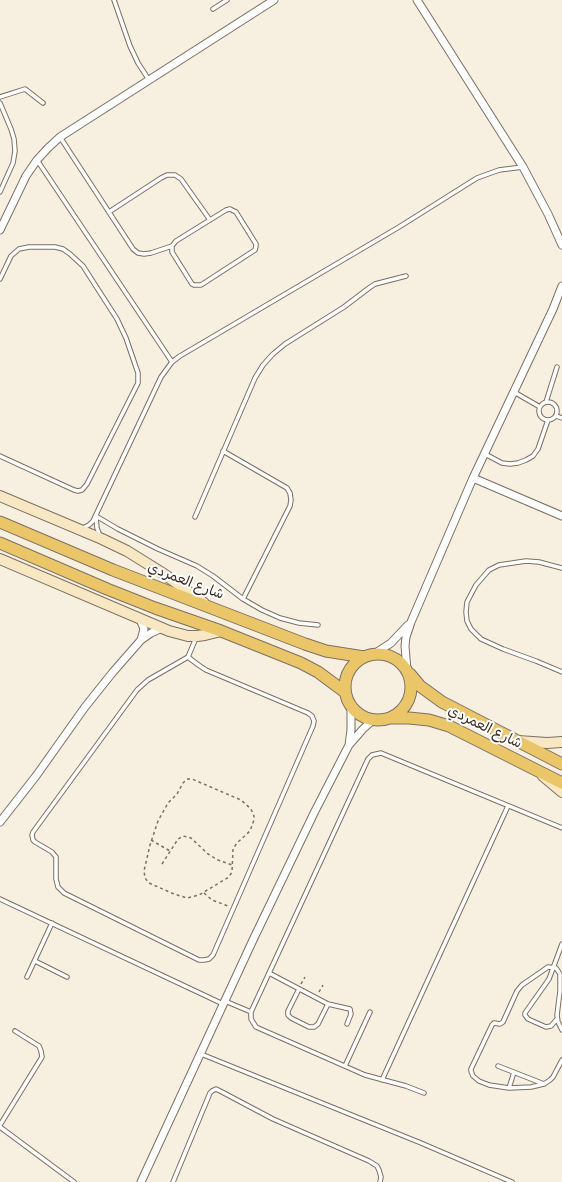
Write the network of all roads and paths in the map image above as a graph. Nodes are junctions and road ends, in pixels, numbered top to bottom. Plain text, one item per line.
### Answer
1 (114, 0) edge
2 (227, 0) edge
3 (274, 0) edge
4 (417, 0) edge
5 (266, 2) edge
6 (213, 9) dead end
7 (149, 80) junction
8 (0, 97) edge
9 (0, 103) edge
10 (44, 103) dead end
11 (60, 137) junction
12 (37, 160) junction
13 (523, 167) junction
14 (0, 192) edge
15 (109, 212) junction
16 (210, 220) junction
17 (0, 230) edge
18 (562, 245) edge
19 (172, 246) junction
20 (406, 276) dead end
21 (0, 279) edge
22 (562, 286) edge
23 (172, 362) junction
24 (557, 367) dead end
25 (514, 392) junction
26 (546, 402) junction
27 (540, 407) junction
28 (556, 416) junction
29 (562, 418) edge
30 (548, 420) junction
31 (223, 451) junction
32 (485, 454) junction
33 (0, 456) edge
34 (473, 478) junction
35 (0, 496) edge
36 (96, 516) junction
37 (562, 516) edge
38 (195, 517) dead end
39 (0, 522) edge
40 (78, 529) junction
41 (102, 539) junction
42 (0, 543) edge
43 (0, 559) edge
44 (562, 568) edge
45 (243, 599) junction
46 (214, 610) junction
47 (140, 619) junction
48 (411, 622) junction
49 (318, 625) dead end
50 (162, 628) junction
51 (221, 631) junction
52 (197, 636) junction
53 (141, 640) junction
54 (369, 655) junction
55 (188, 657) junction
56 (408, 671) junction
57 (562, 672) edge
58 (345, 692) junction
59 (351, 707) junction
60 (389, 718) junction
61 (374, 720) junction
62 (517, 741) junction
63 (562, 742) edge
64 (349, 745) junction
65 (562, 764) edge
66 (539, 772) junction
67 (562, 783) edge
68 (562, 792) edge
69 (508, 806) junction
70 (0, 822) edge
71 (562, 828) edge
72 (151, 840) junction
73 (170, 852) junction
74 (162, 864) dead end
75 (232, 865) junction
76 (203, 893) junction
77 (0, 899) edge
78 (234, 908) junction
79 (52, 923) junction
80 (562, 944) edge
81 (35, 960) junction
82 (554, 967) junction
83 (269, 973) junction
84 (27, 977) dead end
85 (67, 977) dead end
86 (323, 985) dead end
87 (299, 989) junction
88 (316, 998) junction
89 (225, 1002) junction
90 (328, 1004) junction
91 (250, 1012) junction
92 (370, 1012) dead end
93 (557, 1019) junction
94 (347, 1024) dead end
95 (562, 1030) edge
96 (15, 1031) dead end
97 (201, 1054) junction
98 (562, 1060) edge
99 (345, 1066) junction
100 (498, 1066) dead end
101 (514, 1072) junction
102 (382, 1080) junction
103 (544, 1084) junction
104 (509, 1088) junction
105 (424, 1093) dead end
106 (0, 1126) edge
107 (74, 1182) edge
108 (141, 1182) edge
109 (173, 1182) edge
110 (380, 1182) edge
111 (512, 1182) edge

1 - 7 lane
2 - 6 lane
3 - 5 street
4 - 13 street
5 - 7 street
7 - 11 street
8 - 10 lane
9 - 14 lane
11 - 12 street
11 - 15 lane
12 - 17 street
12 - 23 lane
13 - 18 street
13 - 23 lane
15 - 16 lane
15 - 19 lane
16 - 19 lane
16 - 19 lane
20 - 31 lane
21 - 33 lane
22 - 25 street
23 - 36 lane
24 - 26 lane
25 - 27 lane
25 - 32 street
26 - 27 lane
26 - 28 lane
27 - 30 lane
28 - 29 lane
28 - 30 lane
30 - 32 lane
31 - 38 lane
31 - 45 lane
32 - 34 street
34 - 37 street
34 - 48 street
35 - 40 street
36 - 40 lane
36 - 41 lane
36 - 45 lane
39 - 46 main road, شارع العمردي
40 - 41 street
41 - 46 street
42 - 51 main road
43 - 47 street
44 - 57 lane
45 - 49 lane
46 - 54 main road, شارع العمردي
47 - 50 street
47 - 53 street
48 - 54 street
48 - 56 street
50 - 52 street
50 - 53 street
51 - 52 street
51 - 58 main road
52 - 55 lane
53 - 70 street
54 - 56 main road
54 - 58 main road
55 - 78 lane
55 - 78 lane
56 - 60 main road
56 - 62 main road, شارع العمردي
58 - 59 main road
59 - 61 main road
59 - 64 street
60 - 61 main road
60 - 66 main road, شارع العمردي
61 - 64 street
62 - 63 street
62 - 65 main road, شارع العمردي
64 - 89 street
66 - 67 main road, شارع العمردي
66 - 68 street
69 - 71 lane
69 - 83 lane
69 - 102 lane
72 - 73 path
72 - 75 path
72 - 76 path
73 - 74 path
73 - 75 path
75 - 76 path
76 - 78 path
77 - 79 lane
79 - 81 lane
79 - 89 lane
80 - 82 lane
81 - 84 lane
81 - 85 lane
82 - 93 lane
82 - 93 lane
82 - 104 lane
83 - 87 lane
83 - 91 lane
86 - 88 path
87 - 88 lane
87 - 90 lane
88 - 90 lane
89 - 91 lane
89 - 97 street
90 - 94 lane
91 - 99 lane
92 - 99 lane
93 - 95 lane
96 - 106 lane
97 - 108 street
97 - 111 lane
98 - 103 lane
99 - 102 lane
100 - 101 lane
101 - 103 lane
101 - 104 lane
102 - 105 lane
103 - 104 lane
106 - 107 lane
109 - 110 lane

